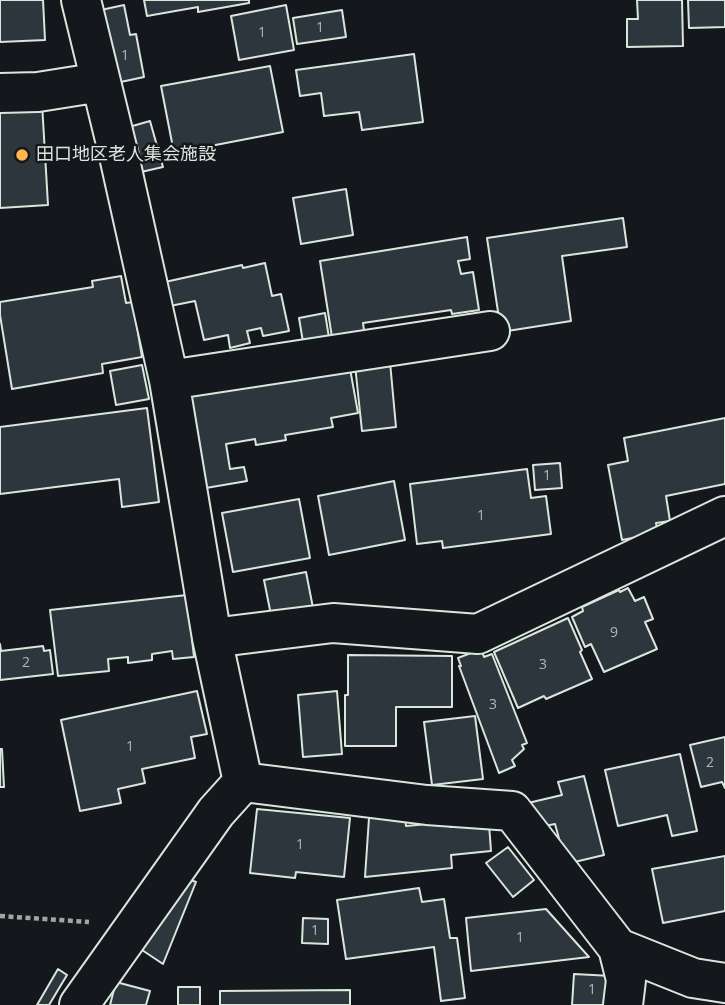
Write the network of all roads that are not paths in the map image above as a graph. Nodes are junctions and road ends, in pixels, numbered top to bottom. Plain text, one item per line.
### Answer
1 (81, 0) edge
2 (101, 82) junction
3 (0, 93) edge
4 (490, 331) dead end
5 (169, 380) junction
6 (725, 516) edge
7 (212, 638) junction
8 (243, 782) junction
9 (618, 948) junction
10 (725, 984) edge
11 (79, 1005) edge
12 (623, 1005) edge

1 - 2 street
2 - 3 street
2 - 5 street
4 - 5 street
5 - 7 street
6 - 7 street
7 - 8 street
8 - 9 street
8 - 11 street
9 - 10 street
9 - 12 street

